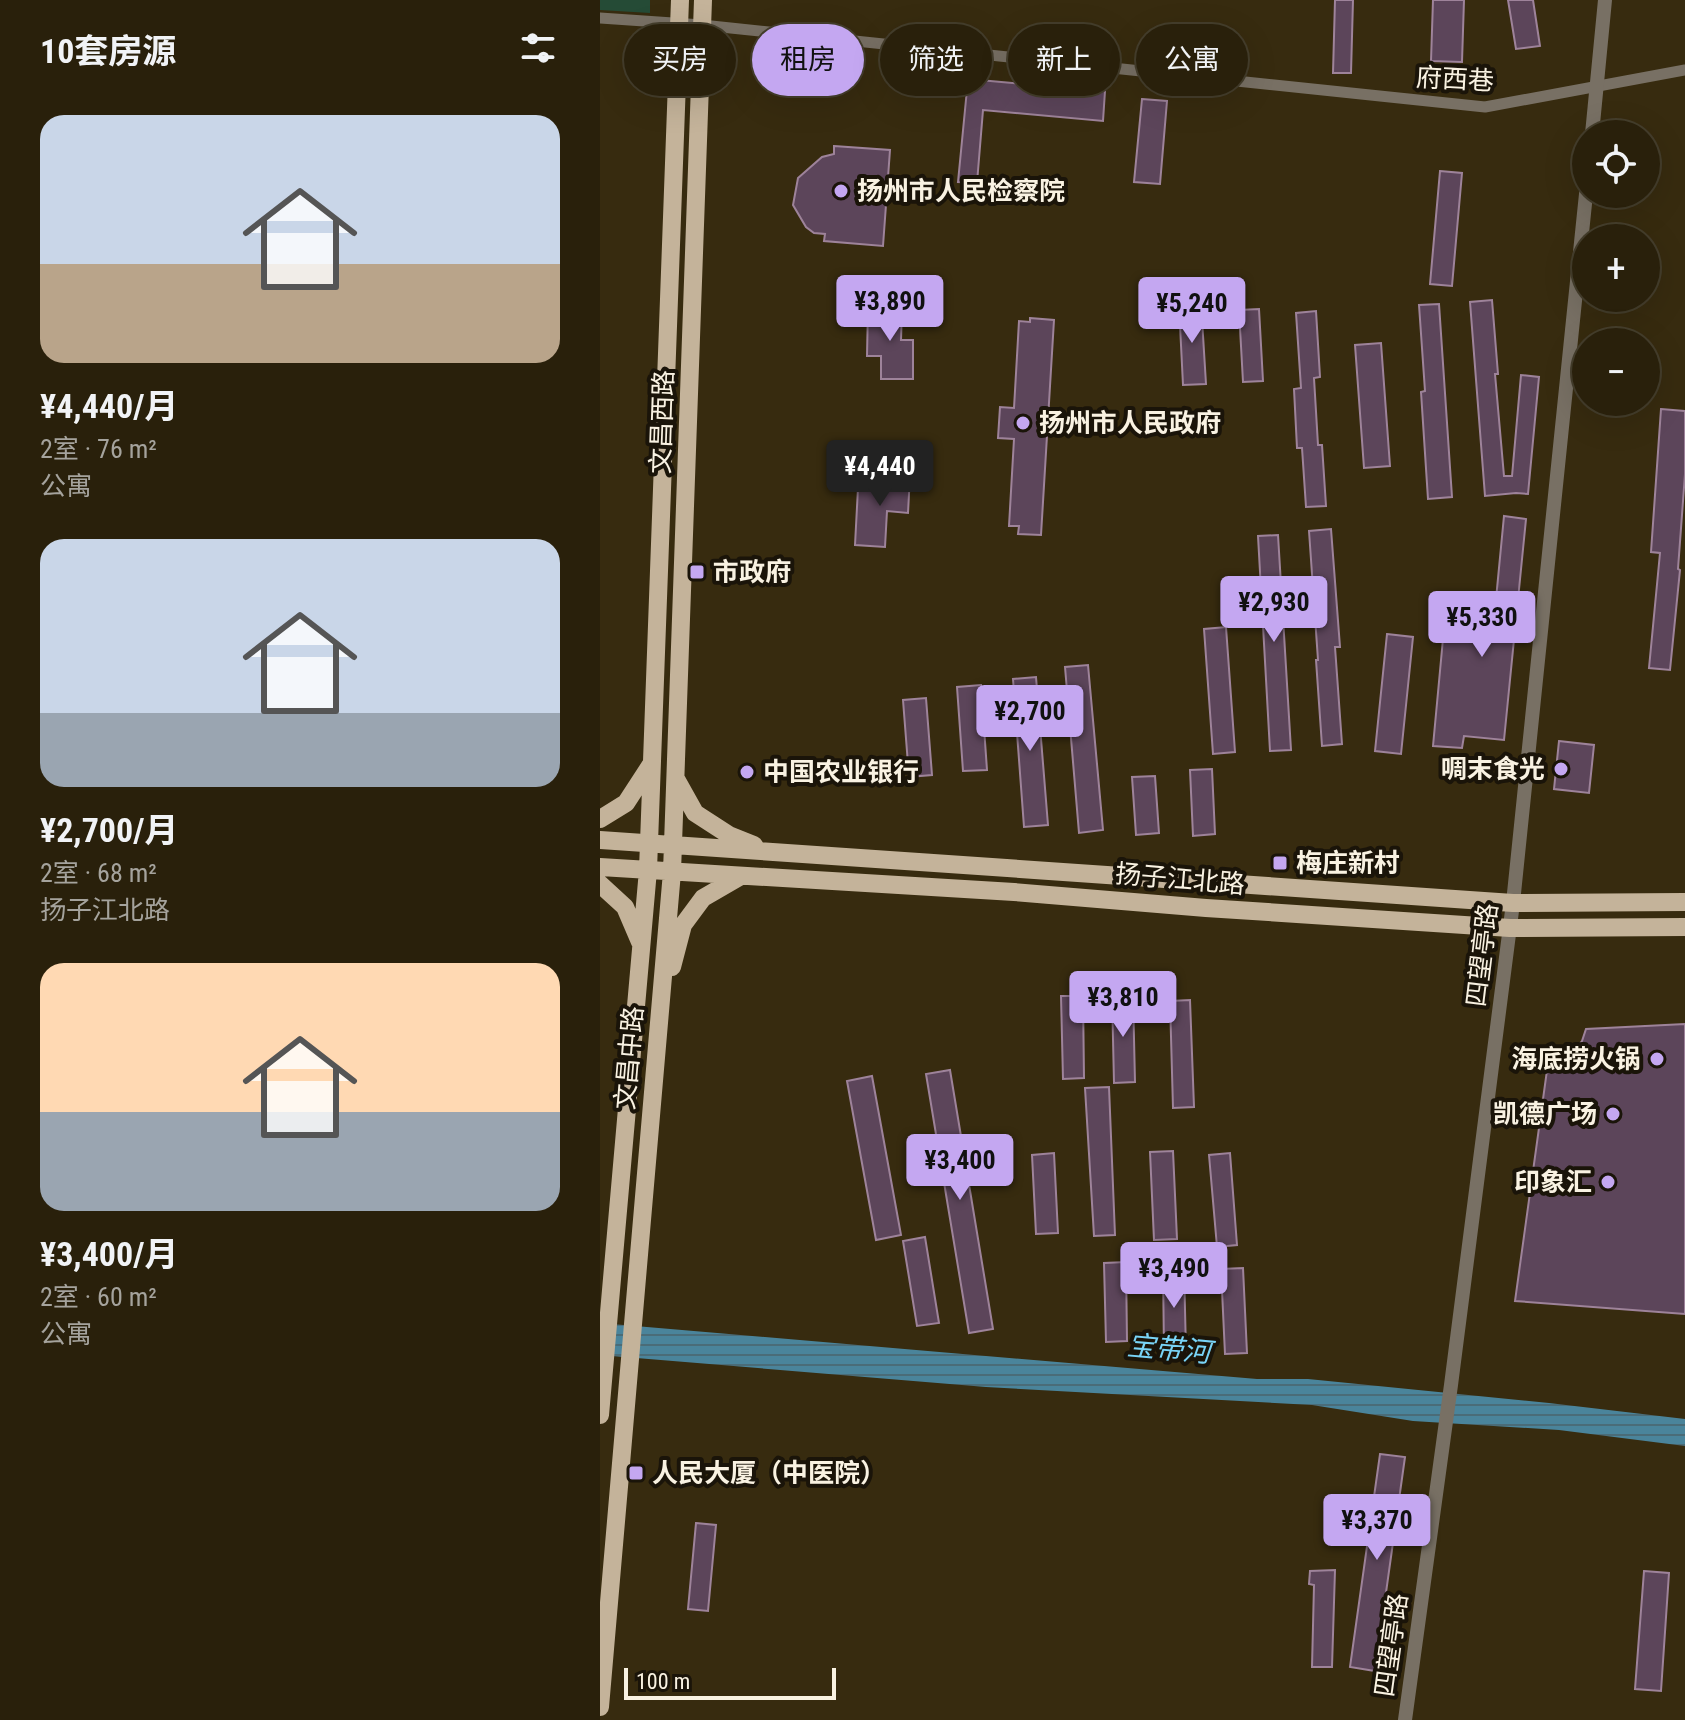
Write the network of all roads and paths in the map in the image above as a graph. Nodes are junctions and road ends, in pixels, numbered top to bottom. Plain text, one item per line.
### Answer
1 (680, 0) edge
2 (703, 0) edge
3 (1605, 0) edge
4 (600, 18) edge
5 (679, 24) joint
6 (702, 24) edge
7 (736, 29) edge
8 (1685, 70) edge
9 (1598, 85) junction
10 (676, 96) edge
11 (699, 96) edge
12 (1594, 120) edge
13 (1585, 208) edge
14 (652, 764) junction
15 (675, 777) junction
16 (600, 819) edge
17 (600, 840) edge
18 (649, 844) junction
19 (673, 845) junction
20 (771, 852) junction
21 (600, 867) edge
22 (648, 870) junction
23 (672, 872) junction
24 (741, 876) junction
25 (600, 884) edge
26 (1685, 902) edge
27 (1513, 903) junction
28 (1685, 927) edge
29 (1510, 928) junction
30 (642, 945) junction
31 (659, 1012) junction
32 (600, 1415) edge
33 (600, 1707) edge
34 (1405, 1720) edge

1 - 5 main road, 文昌西路
2 - 6 main road, 文昌西路
3 - 9 street
4 - 5 street, 府西巷
7 - 9 street, 府西巷
8 - 9 street, 府西巷
9 - 12 street
10 - 14 main road, 文昌西路
11 - 15 main road, 文昌西路
13 - 27 street, 四望亭路
14 - 16 main road
14 - 18 main road, 文昌西路
15 - 19 main road, 文昌西路
15 - 20 main road
17 - 18 main road, 扬子江北路
18 - 19 main road, 扬子江北路
18 - 22 main road, 文昌西路
19 - 20 main road, 扬子江北路
19 - 23 main road, 文昌中路
20 - 27 main road, 扬子江北路
21 - 22 main road, 扬子江北路
22 - 23 main road, 扬子江北路
22 - 30 main road, 文昌中路
23 - 24 main road, 扬子江北路
23 - 31 main road, 文昌中路
24 - 29 main road, 扬子江北路
24 - 31 main road
25 - 30 main road
26 - 27 main road, 扬子江北路
27 - 29 street, 四望亭路
28 - 29 main road, 扬子江北路
29 - 34 street, 四望亭路
30 - 32 main road, 文昌中路
31 - 33 main road, 文昌中路

